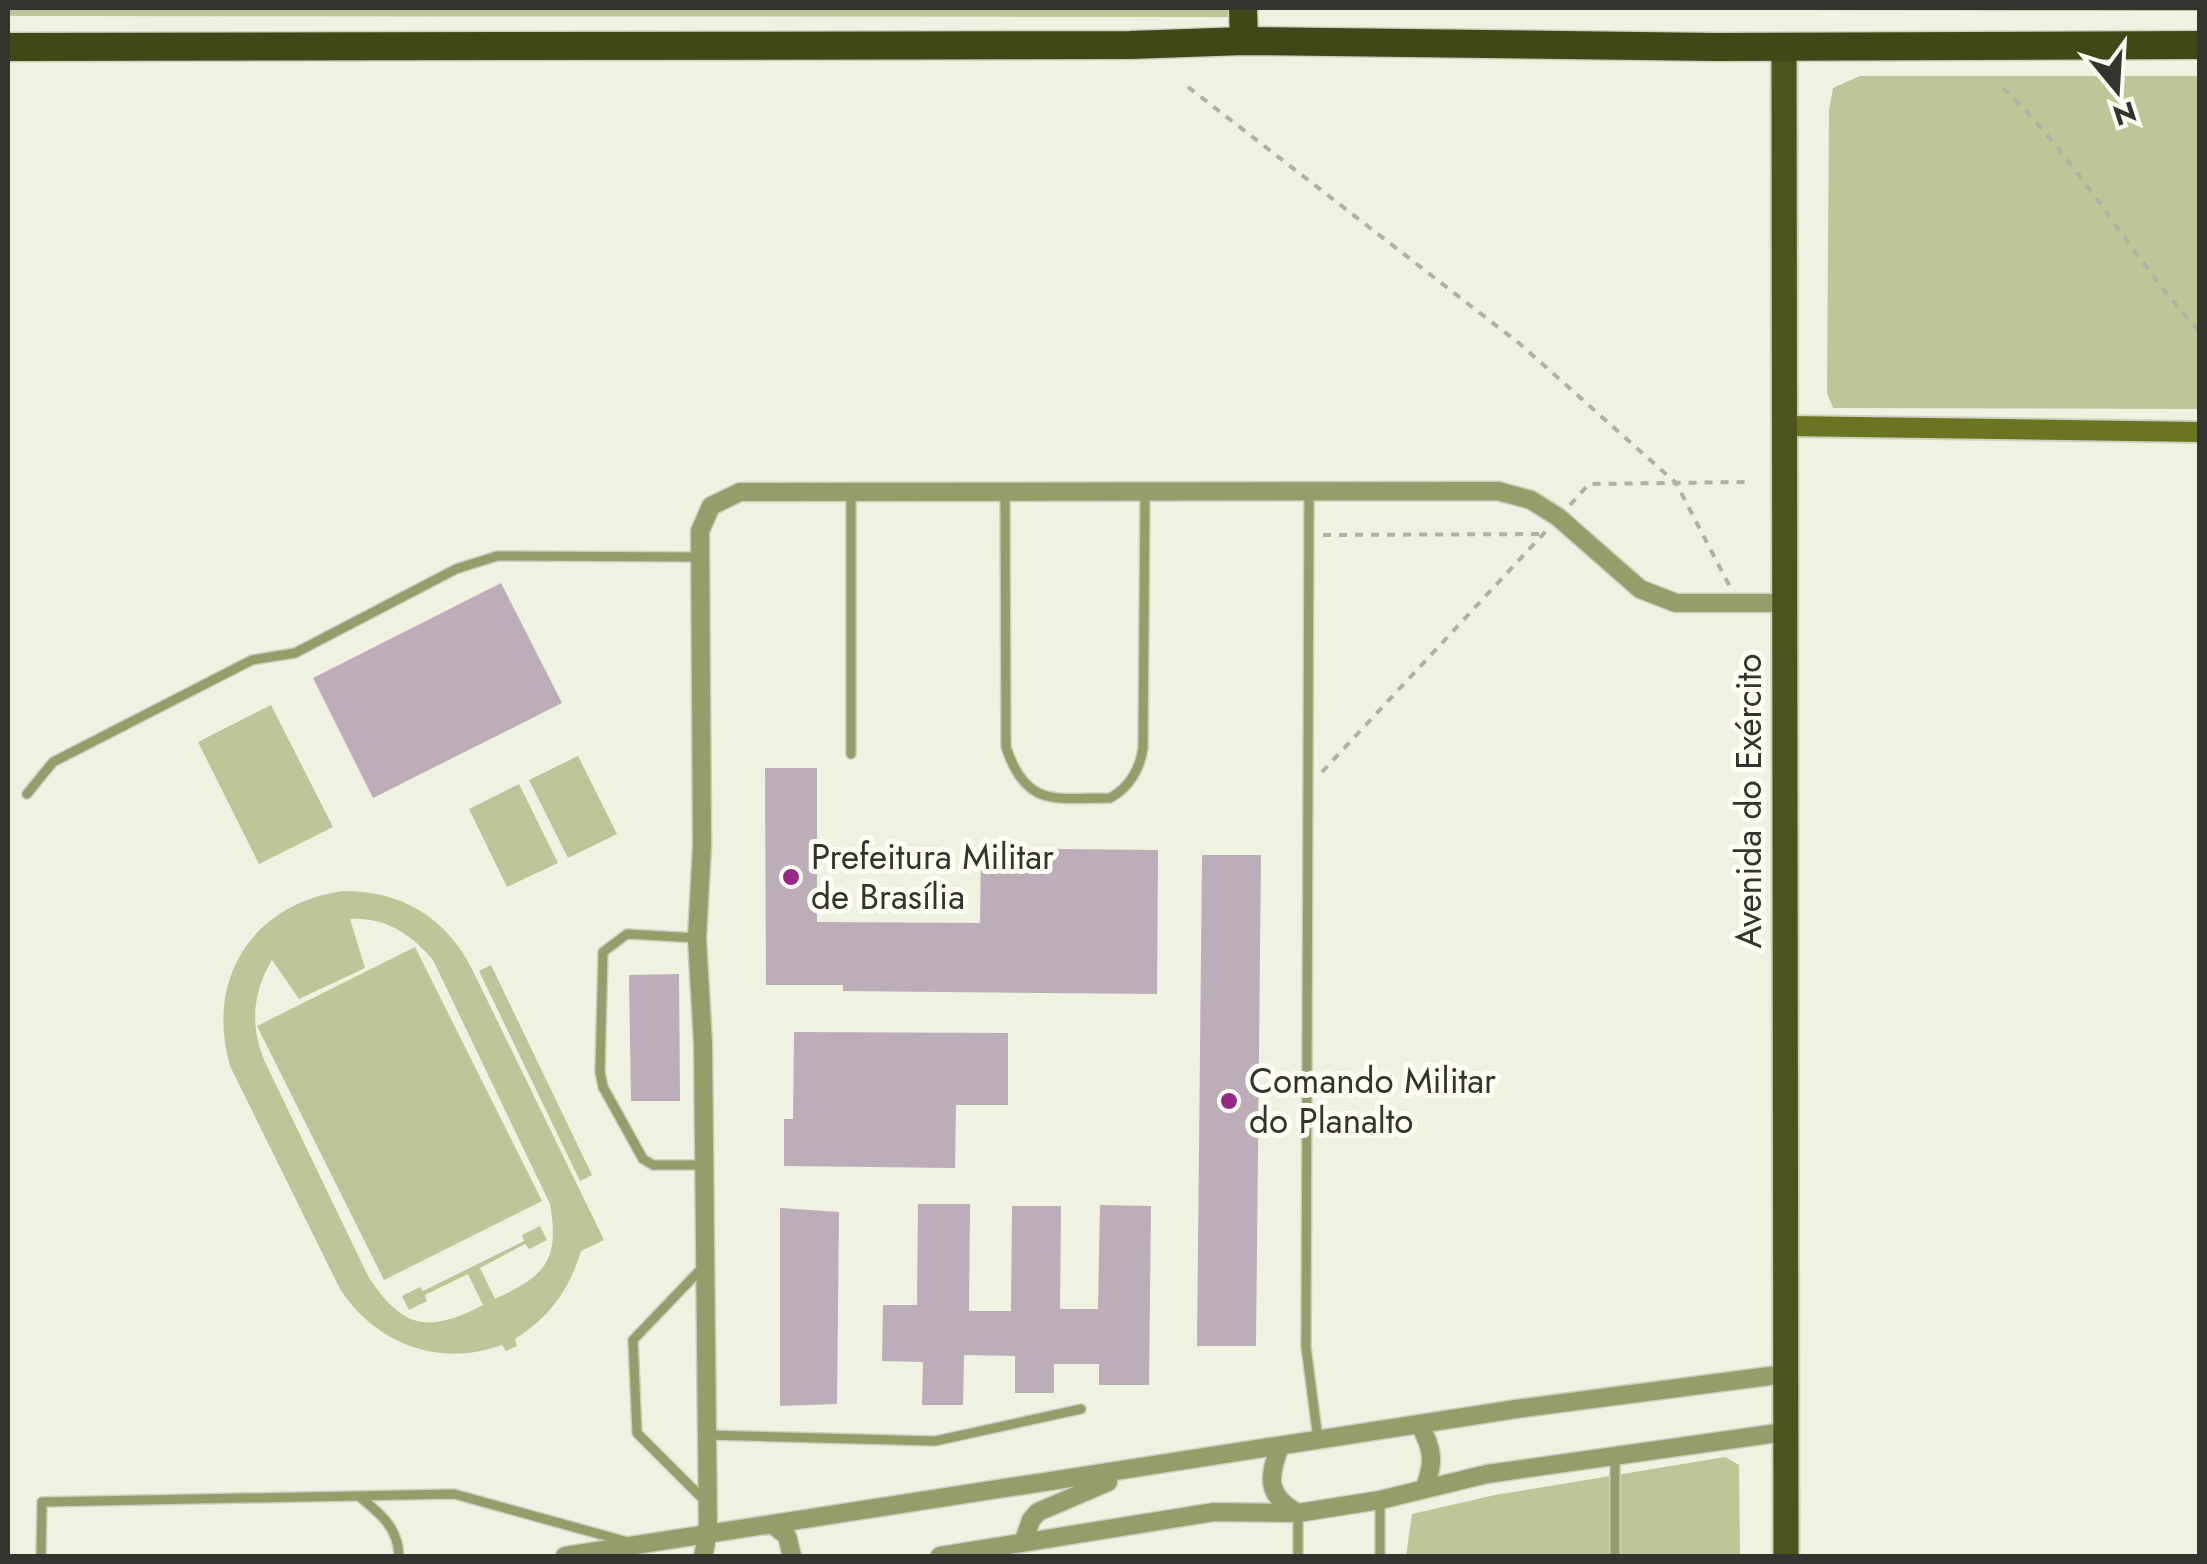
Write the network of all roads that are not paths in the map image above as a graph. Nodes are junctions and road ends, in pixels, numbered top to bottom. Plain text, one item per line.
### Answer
1 (1243, 8) edge
2 (1244, 41) junction
3 (2200, 44) edge
4 (1784, 46) junction
5 (8, 47) edge
6 (1786, 426) junction
7 (2200, 432) edge
8 (1004, 492) junction
9 (1309, 492) junction
10 (851, 493) junction
11 (1145, 493) junction
12 (700, 558) junction
13 (1784, 603) junction
14 (851, 754) dead end
15 (26, 794) dead end
16 (697, 938) junction
17 (704, 1165) junction
18 (705, 1264) junction
19 (1785, 1374) junction
20 (1082, 1408) dead end
21 (1418, 1424) junction
22 (1784, 1432) junction
23 (707, 1435) junction
24 (1318, 1440) junction
25 (1280, 1446) junction
26 (1615, 1456) junction
27 (1141, 1469) junction
28 (1424, 1489) junction
29 (360, 1498) junction
30 (1380, 1500) junction
31 (708, 1503) junction
32 (1298, 1513) junction
33 (772, 1524) junction
34 (708, 1534) junction
35 (640, 1545) junction
36 (1054, 1548) edge
37 (1023, 1550) edge
38 (41, 1556) edge
39 (400, 1556) edge
40 (565, 1556) edge
41 (703, 1556) edge
42 (792, 1556) edge
43 (940, 1556) edge
44 (1298, 1556) edge
45 (1380, 1556) edge
46 (1615, 1556) edge
47 (1786, 1556) edge

1 - 2 highway
2 - 4 highway
2 - 5 highway
3 - 4 highway
4 - 6 main road, Avenida do Exército
6 - 7 main road
6 - 13 main road, Avenida do Exército
8 - 10 street
8 - 11 street
8 - 11 lane
9 - 11 street
9 - 13 street
9 - 24 lane
10 - 12 street
10 - 14 lane
12 - 15 lane
12 - 16 street
13 - 19 main road, Avenida do Exército
16 - 17 street
16 - 17 lane
17 - 18 street
18 - 23 street
18 - 31 lane
19 - 21 street
19 - 22 main road, Avenida do Exército
20 - 23 lane
21 - 24 street
21 - 28 street
22 - 26 street
22 - 47 main road, Avenida do Exército
23 - 31 street
24 - 25 street
25 - 27 street
25 - 32 street
26 - 28 street
26 - 46 lane
27 - 33 street
27 - 37 street
28 - 30 street
29 - 35 lane
29 - 38 lane
29 - 39 lane
30 - 32 street
30 - 45 lane
31 - 34 street
32 - 36 street
32 - 44 lane
33 - 34 street
33 - 42 street
34 - 35 street
34 - 41 street
35 - 40 street
36 - 37 street
37 - 43 street

